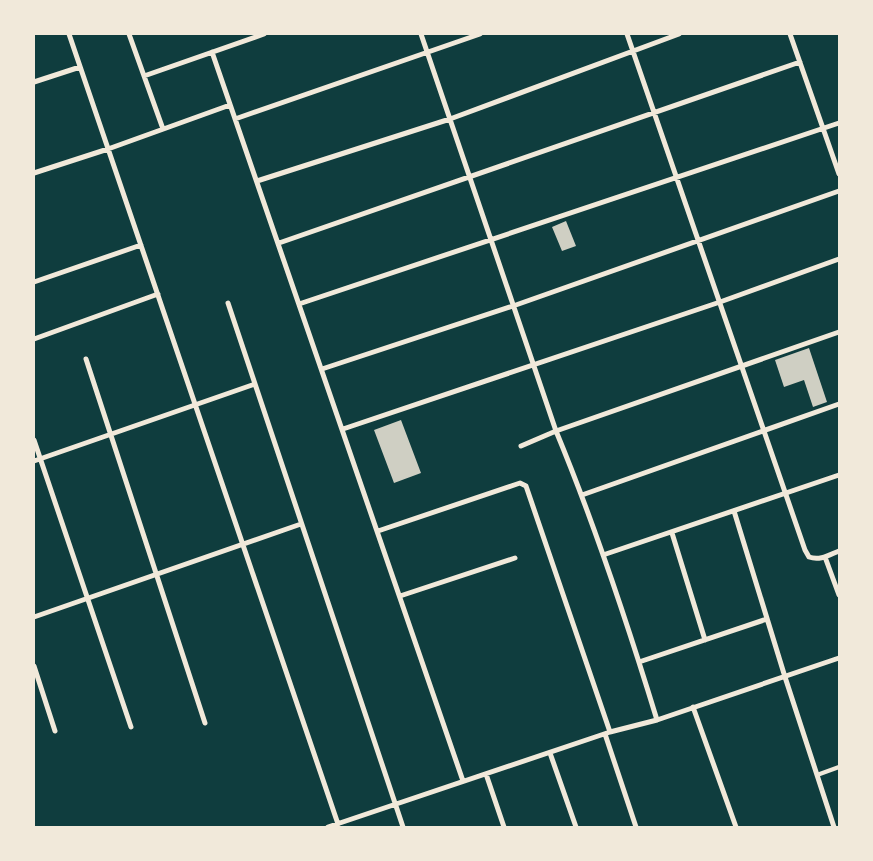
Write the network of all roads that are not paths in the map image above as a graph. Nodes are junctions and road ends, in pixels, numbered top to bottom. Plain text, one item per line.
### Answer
1 (69, 34) edge
2 (129, 34) edge
3 (264, 34) edge
4 (421, 34) edge
5 (480, 34) edge
6 (627, 34) edge
7 (680, 34) edge
8 (790, 34) edge
9 (633, 51) junction
10 (212, 52) junction
11 (428, 52) junction
12 (800, 62) junction
13 (80, 67) junction
14 (144, 76) junction
15 (34, 82) edge
16 (230, 104) junction
17 (654, 113) junction
18 (236, 119) junction
19 (450, 119) junction
20 (839, 123) edge
21 (823, 128) junction
22 (163, 129) junction
23 (108, 149) junction
24 (34, 173) edge
25 (839, 174) edge
26 (470, 177) junction
27 (677, 177) junction
28 (257, 181) junction
29 (839, 191) edge
30 (491, 240) junction
31 (699, 241) junction
32 (279, 243) junction
33 (141, 245) junction
34 (839, 260) edge
35 (34, 282) edge
36 (158, 294) junction
37 (720, 302) junction
38 (228, 303) dead end
39 (300, 304) junction
40 (513, 306) junction
41 (839, 332) edge
42 (34, 339) edge
43 (86, 359) dead end
44 (533, 365) junction
45 (742, 365) junction
46 (322, 369) junction
47 (255, 384) junction
48 (839, 404) edge
49 (195, 405) junction
50 (343, 429) junction
51 (764, 430) junction
52 (556, 431) junction
53 (110, 434) junction
54 (34, 440) edge
55 (522, 446) dead end
56 (40, 459) junction
57 (34, 461) edge
58 (839, 475) edge
59 (786, 493) junction
60 (582, 495) junction
61 (734, 511) junction
62 (301, 524) junction
63 (378, 531) junction
64 (672, 533) junction
65 (243, 544) junction
66 (839, 551) edge
67 (603, 555) junction
68 (825, 556) junction
69 (516, 558) dead end
70 (157, 574) junction
71 (839, 594) edge
72 (400, 596) junction
73 (87, 598) junction
74 (34, 617) edge
75 (767, 619) junction
76 (705, 640) junction
77 (839, 658) edge
78 (639, 662) junction
79 (34, 666) edge
80 (785, 676) junction
81 (693, 707) junction
82 (657, 720) junction
83 (206, 723) dead end
84 (131, 727) dead end
85 (55, 731) dead end
86 (607, 733) junction
87 (550, 753) junction
88 (839, 767) edge
89 (486, 774) junction
90 (817, 775) junction
91 (463, 781) junction
92 (396, 804) junction
93 (338, 824) junction
94 (346, 824) edge
95 (328, 827) edge
96 (404, 827) edge
97 (504, 827) edge
98 (576, 827) edge
99 (636, 827) edge
100 (736, 827) edge
101 (834, 827) edge

1 - 13 street
2 - 14 street
3 - 10 street
4 - 11 street
5 - 11 street
6 - 9 street
7 - 9 street
8 - 12 street
9 - 17 street
9 - 19 street
10 - 14 street
10 - 16 street
11 - 18 street
11 - 19 street
12 - 17 street
12 - 21 street
13 - 15 street
13 - 23 street
14 - 22 street
16 - 18 street
16 - 22 street
17 - 26 street
17 - 27 street
18 - 28 street
19 - 26 street
19 - 28 street
20 - 21 street
21 - 25 street
21 - 27 street
22 - 23 street
23 - 24 street
23 - 33 street
26 - 30 street
26 - 32 street
27 - 30 street
27 - 31 street
28 - 32 street
29 - 31 street
30 - 39 street
30 - 40 street
31 - 37 street
31 - 40 street
32 - 39 street
33 - 35 street
33 - 36 street
34 - 37 street
36 - 42 street
36 - 49 street
37 - 44 street
37 - 45 street
38 - 47 street
39 - 46 street
40 - 44 street
40 - 46 street
41 - 45 street
43 - 53 street
44 - 50 street
44 - 52 street
45 - 51 street
45 - 52 street
46 - 50 street
47 - 49 street
47 - 62 street
48 - 51 street
49 - 53 street
49 - 65 street
50 - 63 street
51 - 59 street
51 - 60 street
52 - 55 street
52 - 60 street
53 - 56 street
53 - 70 street
54 - 56 street
56 - 57 street
56 - 73 street
58 - 59 street
59 - 61 street
59 - 68 street
60 - 67 street
61 - 64 street
61 - 75 street
62 - 65 street
62 - 92 street
63 - 72 street
63 - 86 street
64 - 67 street
64 - 76 street
65 - 70 street
65 - 93 street
66 - 68 street
67 - 78 street
68 - 71 street
69 - 72 street
70 - 73 street
70 - 83 street
72 - 91 street
73 - 74 street
73 - 84 street
75 - 76 street
75 - 80 street
76 - 78 street
77 - 80 street
78 - 82 street
79 - 85 street
80 - 81 street
80 - 90 street
81 - 82 street
81 - 100 street
82 - 86 street
86 - 87 street
86 - 99 street
87 - 89 street
87 - 98 street
88 - 90 lane
89 - 91 street
89 - 97 street
90 - 101 street
91 - 92 street
92 - 94 street
92 - 96 street
93 - 94 street
93 - 95 street

